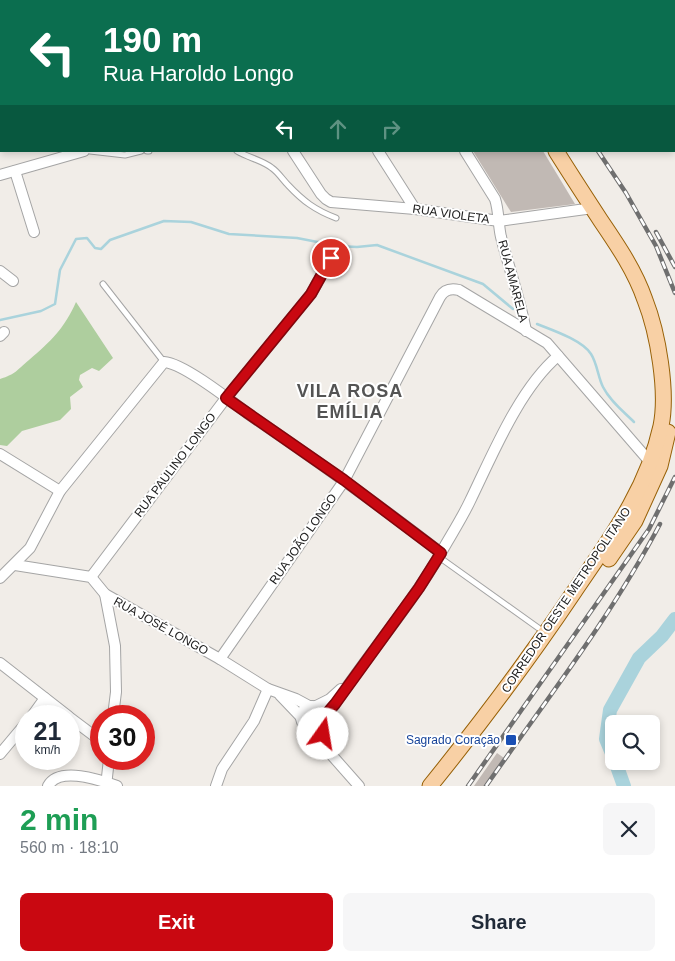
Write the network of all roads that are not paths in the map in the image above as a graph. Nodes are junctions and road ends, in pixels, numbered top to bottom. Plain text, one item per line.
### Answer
1 (81, 152) edge
2 (99, 152) edge
3 (137, 152) edge
4 (239, 152) edge
5 (294, 152) edge
6 (379, 152) edge
7 (465, 152) edge
8 (557, 152) edge
9 (565, 152) edge
10 (15, 171) junction
11 (0, 175) edge
12 (593, 208) junction
13 (415, 209) junction
14 (336, 218) dead end
15 (499, 221) junction
16 (34, 232) dead end
17 (331, 258) dead end
18 (0, 271) edge
19 (13, 281) dead end
20 (103, 284) dead end
21 (526, 331) junction
22 (558, 356) junction
23 (164, 362) junction
24 (226, 398) junction
25 (0, 454) edge
26 (650, 462) junction
27 (344, 480) junction
28 (60, 491) junction
29 (635, 521) junction
30 (440, 555) junction
31 (15, 565) junction
32 (91, 577) junction
33 (0, 578) edge
34 (105, 594) junction
35 (546, 634) junction
36 (220, 659) junction
37 (0, 663) edge
38 (350, 682) junction
39 (273, 691) junction
40 (45, 698) junction
41 (40, 705) edge
42 (54, 705) edge
43 (114, 705) edge
44 (312, 706) junction
45 (322, 720) junction
46 (303, 721) junction
47 (80, 725) edge
48 (90, 732) edge
49 (15, 734) edge
50 (4, 746) edge
51 (0, 754) edge
52 (335, 758) junction
53 (108, 770) edge
54 (106, 784) edge
55 (48, 786) edge
56 (117, 786) edge
57 (216, 786) edge
58 (359, 786) edge
59 (430, 786) edge
60 (443, 786) edge

1 - 10 street
2 - 3 lane
4 - 14 lane
5 - 13 street, RUA VIOLETA
6 - 13 street
7 - 15 street, RUA AMARELA
8 - 12 main road, CORREDOR OESTE METROPOLITANO
9 - 29 main road
10 - 11 street
10 - 16 street
12 - 15 street, RUA VIOLETA
12 - 26 main road, CORREDOR OESTE METROPOLITANO
13 - 15 street, RUA VIOLETA
15 - 21 street, RUA AMARELA
17 - 24 street, RUA PAULINO LONGO
18 - 19 street
20 - 23 lane
21 - 22 street
21 - 27 street, RUA JOÃO LONGO
22 - 26 street
22 - 30 street
23 - 24 street
23 - 28 street
24 - 27 street
24 - 32 street, RUA PAULINO LONGO
25 - 28 street
26 - 29 main road
26 - 35 main road, CORREDOR OESTE METROPOLITANO
27 - 30 street
27 - 36 street, RUA JOÃO LONGO
28 - 31 street
29 - 60 main road
30 - 35 lane
30 - 38 street
31 - 32 street
31 - 33 street
32 - 34 street, RUA JOSÉ LONGO
34 - 36 street, RUA JOSÉ LONGO
34 - 43 street
35 - 59 main road, CORREDOR OESTE METROPOLITANO
36 - 39 street, RUA JOSÉ LONGO
37 - 40 street
38 - 44 street
38 - 45 street
39 - 44 street, RUA JOSÉ LONGO
39 - 46 street, RUA JOSÉ LONGO
39 - 57 street
40 - 41 street
40 - 42 street
44 - 45 street, RUA JOSÉ LONGO
44 - 46 street
45 - 46 street
45 - 52 street, RUA JOSÉ LONGO
46 - 52 street, RUA JOSÉ LONGO
47 - 48 street
49 - 50 street
50 - 51 street
52 - 58 street, RUA JOSÉ LONGO
53 - 54 street
54 - 55 street
54 - 56 street

